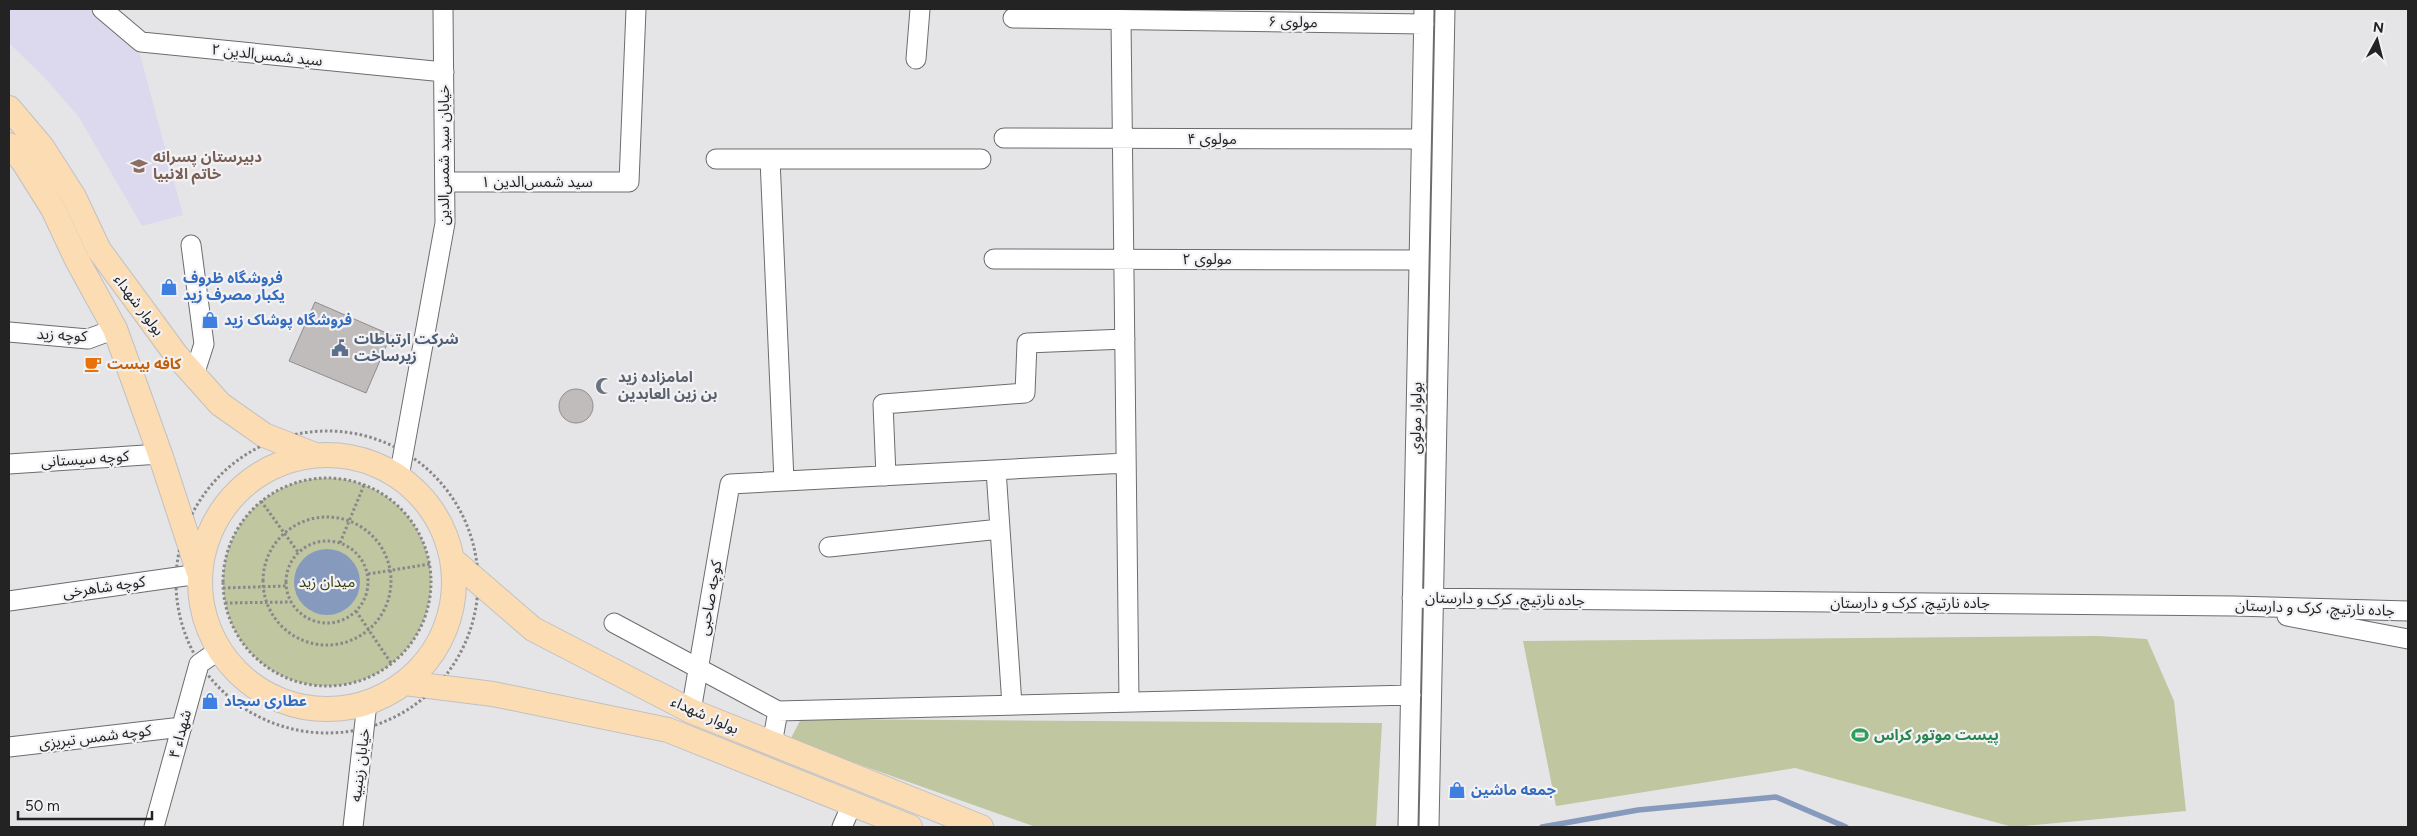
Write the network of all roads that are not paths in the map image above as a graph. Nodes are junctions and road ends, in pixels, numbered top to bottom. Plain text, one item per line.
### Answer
1 (102, 9) edge
2 (443, 9) edge
3 (636, 9) edge
4 (920, 9) edge
5 (1445, 9) edge
6 (1201, 15) edge
7 (1282, 15) edge
8 (1424, 17) edge
9 (1013, 18) dead end
10 (1121, 20) junction
11 (916, 59) dead end
12 (444, 72) junction
13 (9, 108) edge
14 (1004, 138) dead end
15 (1122, 138) junction
16 (1421, 139) junction
17 (9, 145) edge
18 (716, 159) dead end
19 (770, 159) junction
20 (981, 159) dead end
21 (445, 182) junction
22 (191, 245) dead end
23 (994, 259) dead end
24 (1124, 259) junction
25 (1419, 260) junction
26 (115, 329) junction
27 (9, 332) edge
28 (1125, 339) junction
29 (194, 375) junction
30 (160, 454) junction
31 (315, 456) junction
32 (1126, 463) junction
33 (9, 464) edge
34 (996, 470) junction
35 (886, 476) junction
36 (399, 477) junction
37 (784, 481) junction
38 (1000, 529) junction
39 (829, 547) dead end
40 (453, 560) junction
41 (200, 574) junction
42 (1412, 598) junction
43 (1434, 599) junction
44 (9, 601) edge
45 (2234, 606) junction
46 (2408, 611) edge
47 (614, 623) dead end
48 (2408, 639) edge
49 (219, 650) junction
50 (698, 668) junction
51 (405, 683) junction
52 (1411, 695) junction
53 (1129, 702) junction
54 (367, 703) junction
55 (1012, 705) junction
56 (691, 711) junction
57 (778, 711) junction
58 (182, 726) junction
59 (772, 744) junction
60 (9, 747) edge
61 (852, 804) junction
62 (154, 827) edge
63 (353, 827) edge
64 (842, 827) edge
65 (910, 827) edge
66 (981, 827) edge
67 (1408, 827) edge
68 (1429, 827) edge

1 - 12 street, سید شمس‌الدین ۲
2 - 12 street, خیابان سید شمس‌الدین
3 - 21 street, سید شمس‌الدین ۱
4 - 11 street
5 - 43 street, بولوار مولوی
6 - 7 street, مولوی ۶
6 - 10 street, مولوی ۶
7 - 8 street, مولوی ۶
8 - 16 street, بولوار مولوی
9 - 10 street, مولوی ۶
10 - 15 street
12 - 21 street, خیابان سید شمس‌الدین
13 - 29 main road, بولوار شهداء
14 - 15 street, مولوی ۴
15 - 16 street, مولوی ۴
15 - 24 street
16 - 25 street, بولوار مولوی
17 - 26 main road, بولوار شهداء
18 - 19 street
19 - 20 street
19 - 37 street
21 - 36 street, خیابان سید شمس‌الدین
22 - 29 street
23 - 24 street, مولوی ۲
24 - 25 street, مولوی ۲
24 - 28 street
25 - 42 street, بولوار مولوی
26 - 27 street, کوچه زید
26 - 30 main road, بولوار شهداء
28 - 32 street
28 - 35 street
29 - 31 main road, بولوار شهداء
30 - 33 street, کوچه سیستانی
30 - 41 main road, بولوار شهداء
31 - 36 main road
31 - 41 main road
32 - 34 street
32 - 53 street
34 - 35 street
34 - 38 street
35 - 37 street
36 - 40 main road
37 - 50 street, کوچه صاحبی
38 - 39 street
38 - 55 street
40 - 51 main road
40 - 56 main road, بولوار شهداء
41 - 44 street, کوچه شاهرخی
41 - 49 main road
42 - 43 street, جاده نارتیچ، کرک و دارستان
42 - 52 street, بولوار مولوی
43 - 45 street, جاده نارتیچ، کرک و دارستان
43 - 68 street, بولوار مولوی
45 - 46 street, جاده نارتیچ، کرک و دارستان
45 - 48 street
47 - 50 street
49 - 54 main road
49 - 58 street, شهداء ۴
50 - 56 street, کوچه صاحبی
50 - 57 street
51 - 54 main road
51 - 61 main road, بولوار شهداء
52 - 53 street
52 - 67 street, بولوار مولوی
53 - 55 street
54 - 63 street, خیابان زینبیه
55 - 57 street
56 - 59 main road, بولوار شهداء
57 - 59 street
58 - 60 street, کوچه شمس تبریزی
58 - 62 street, شهداء ۴
59 - 66 main road, بولوار شهداء
61 - 64 street
61 - 65 main road, بولوار شهداء

